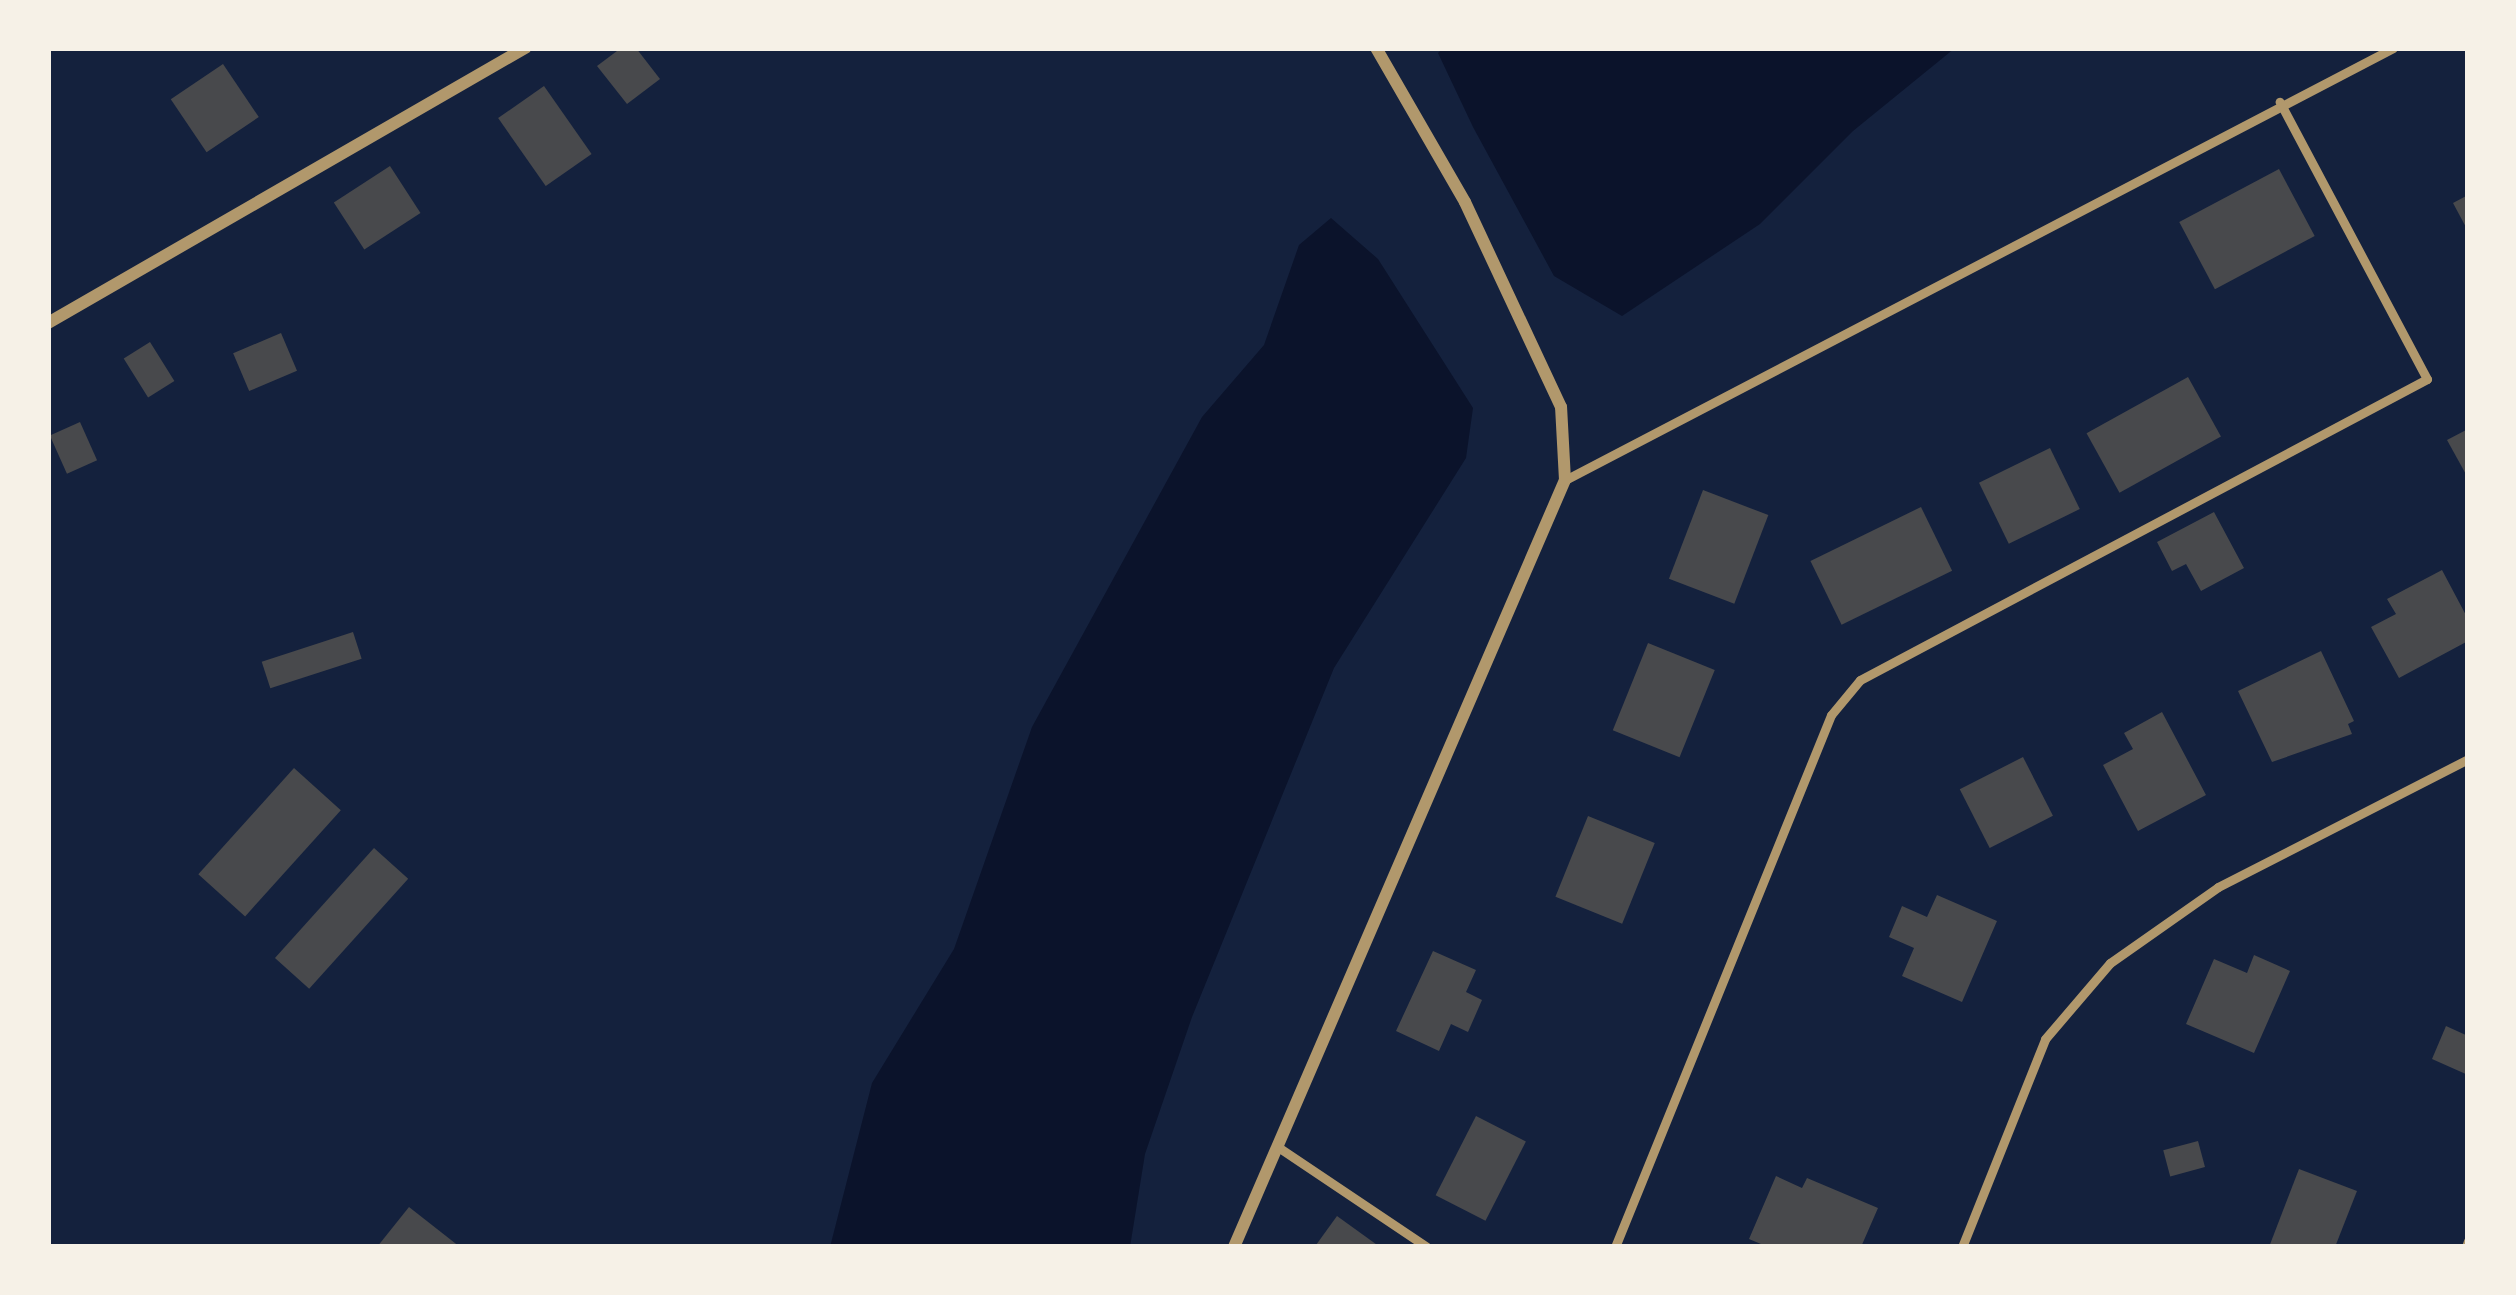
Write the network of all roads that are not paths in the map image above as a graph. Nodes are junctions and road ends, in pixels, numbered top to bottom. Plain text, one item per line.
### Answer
1 (526, 48) edge
2 (1376, 48) edge
3 (2393, 48) edge
4 (2280, 102) junction
5 (48, 323) edge
6 (1565, 480) junction
7 (2468, 759) edge
8 (1278, 1147) junction
9 (1234, 1247) edge
10 (1427, 1247) edge
11 (1615, 1247) edge
12 (1962, 1247) edge

1 - 5 street
2 - 6 street
3 - 4 lane
4 - 6 lane
4 - 11 lane
6 - 8 street
7 - 12 lane
8 - 9 street
8 - 10 lane

